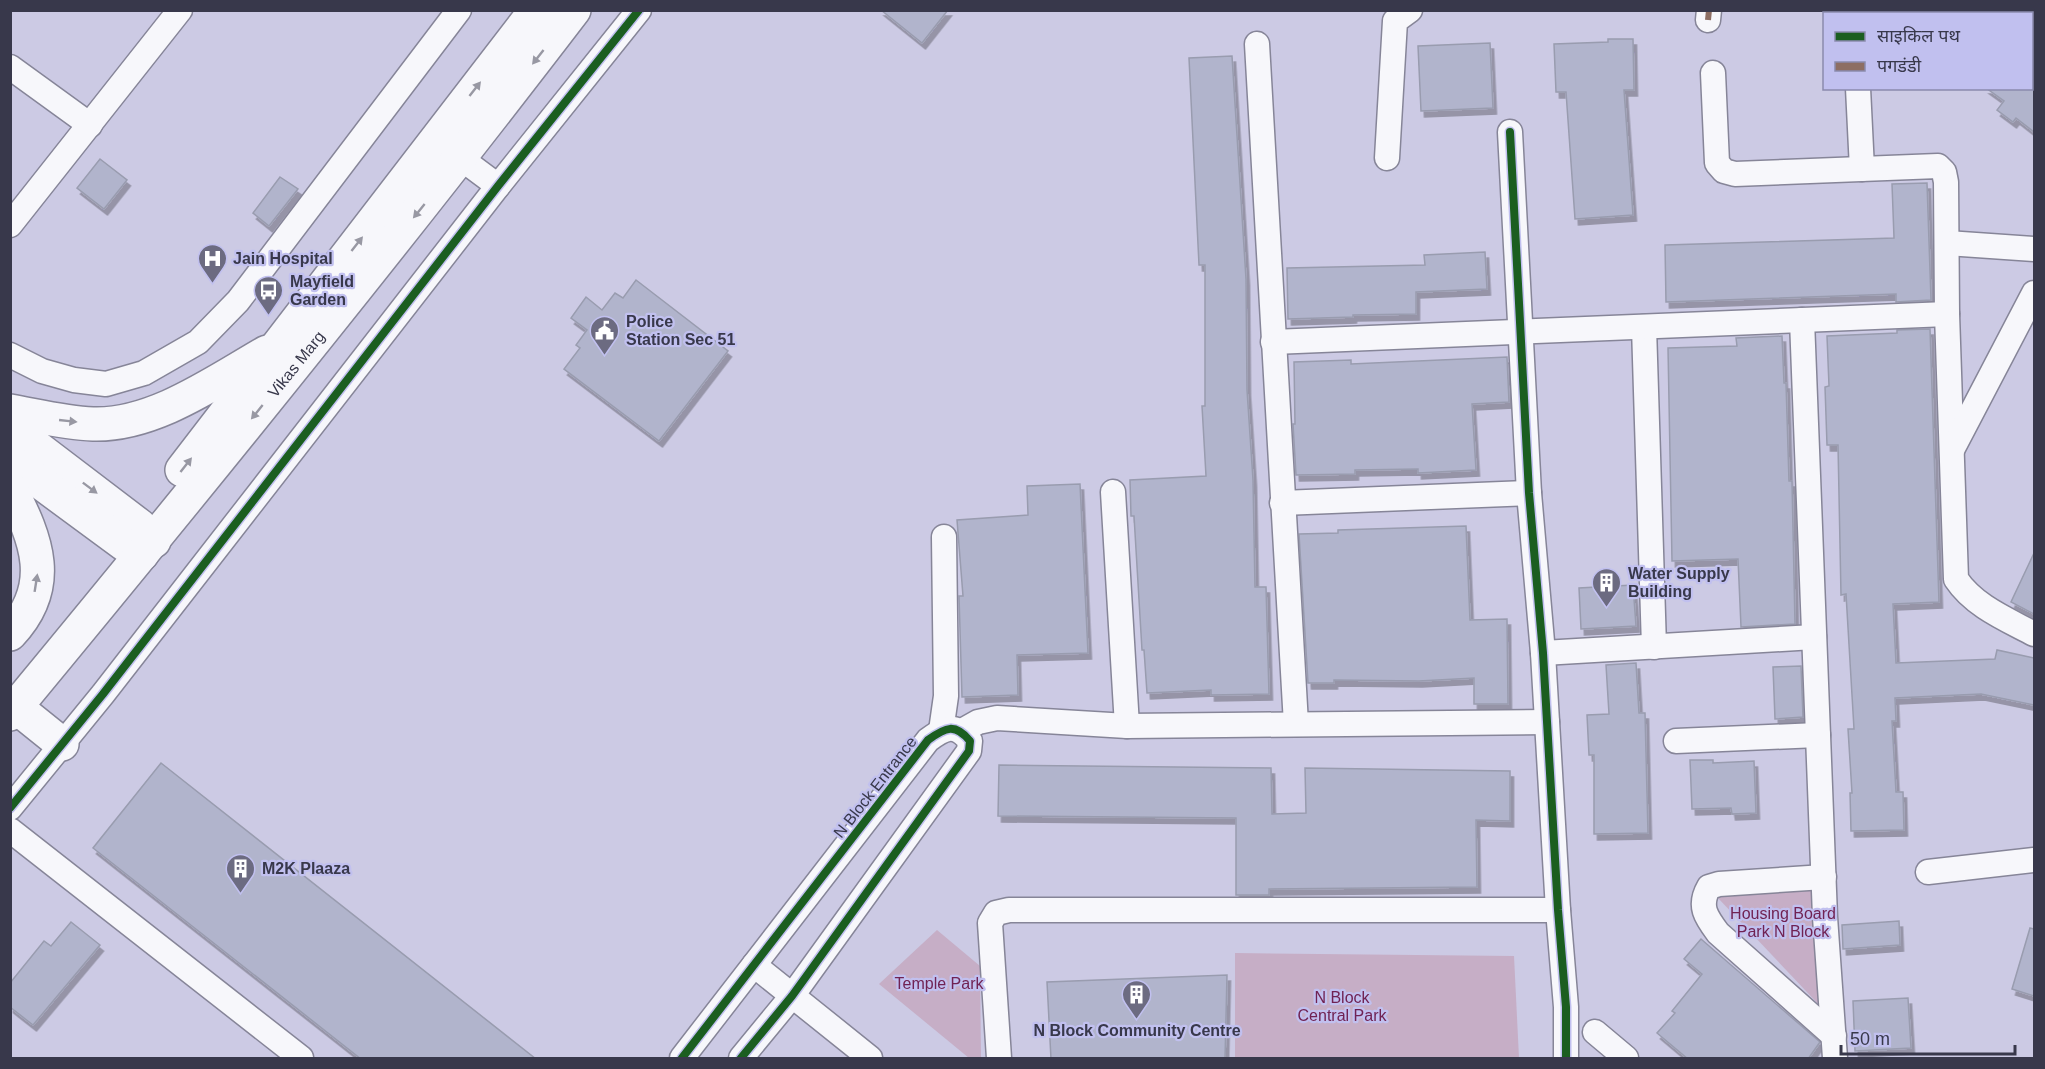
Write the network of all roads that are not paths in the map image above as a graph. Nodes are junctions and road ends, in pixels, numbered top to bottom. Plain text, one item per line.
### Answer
1 (180, 10) edge
2 (459, 10) edge
3 (536, 10) edge
4 (574, 10) edge
5 (639, 10) edge
6 (1410, 10) edge
7 (1257, 44) dead end
8 (10, 67) edge
9 (1713, 73) dead end
10 (1858, 90) edge
11 (90, 124) junction
12 (1510, 132) dead end
13 (448, 149) junction
14 (1387, 158) dead end
15 (1862, 169) junction
16 (498, 186) junction
17 (10, 225) edge
18 (1947, 243) junction
19 (2034, 249) edge
20 (2034, 293) edge
21 (1947, 314) junction
22 (1802, 320) junction
23 (1644, 327) junction
24 (1521, 332) junction
25 (1273, 342) junction
26 (278, 346) junction
27 (10, 355) edge
28 (10, 411) edge
29 (10, 427) edge
30 (1952, 450) junction
31 (10, 460) edge
32 (10, 488) edge
33 (1113, 492) dead end
34 (1529, 493) junction
35 (1282, 503) junction
36 (944, 537) dead end
37 (140, 541) junction
38 (10, 634) edge
39 (2034, 634) edge
40 (1814, 637) junction
41 (1654, 647) junction
42 (1543, 653) junction
43 (12, 701) edge
44 (1547, 722) junction
45 (1296, 724) junction
46 (1127, 726) junction
47 (951, 731) junction
48 (1818, 735) junction
49 (1676, 741) dead end
50 (62, 744) junction
51 (10, 808) edge
52 (10, 830) edge
53 (2034, 860) edge
54 (1928, 872) dead end
55 (1824, 877) junction
56 (1557, 910) junction
57 (753, 965) junction
58 (792, 996) junction
59 (1595, 1032) dead end
60 (1835, 1047) edge
61 (302, 1059) edge
62 (682, 1059) edge
63 (741, 1059) edge
64 (870, 1059) edge
65 (999, 1059) edge
66 (1566, 1059) edge
67 (1626, 1059) edge

1 - 11 street
2 - 27 street
13 -> 3 main road, Vikas Marg
4 -> 13 main road, Vikas Marg
5 - 16 street
6 - 14 street
7 - 25 street
8 - 11 street
9 - 15 street
10 - 15 street
11 - 17 street
12 - 24 street
13 - 16 street
26 -> 13 main road, Vikas Marg
13 -> 37 main road, Vikas Marg
15 - 18 street
16 - 50 street
18 - 19 street
18 - 21 street
20 - 30 street
21 - 22 street
21 - 30 street
22 - 23 street
22 - 40 street
23 - 24 street
23 - 41 street
24 - 25 street
24 - 34 street
25 - 35 street
28 -> 26 main road
37 -> 26 main road, Vikas Marg
29 -> 37 main road
30 - 39 street
31 - 37 main road
38 -> 32 main road
33 - 46 street
34 - 35 street
34 - 42 street
35 - 45 street
36 - 47 street
37 - 43 main road, Vikas Marg
40 - 41 street
40 - 48 street
41 - 42 street
42 - 44 street
43 - 50 main road
44 - 45 street
44 - 56 street
45 - 46 street
46 - 47 street
47 - 57 street, N Block Entrance
47 - 58 street
48 - 49 street
48 - 55 street
50 - 51 street
52 - 61 street
53 - 54 street
55 - 60 street
55 - 60 street
56 - 65 street
56 - 66 street
57 - 58 street
57 - 62 street, N Block Entrance
58 - 63 street
58 - 64 street
59 - 67 street

